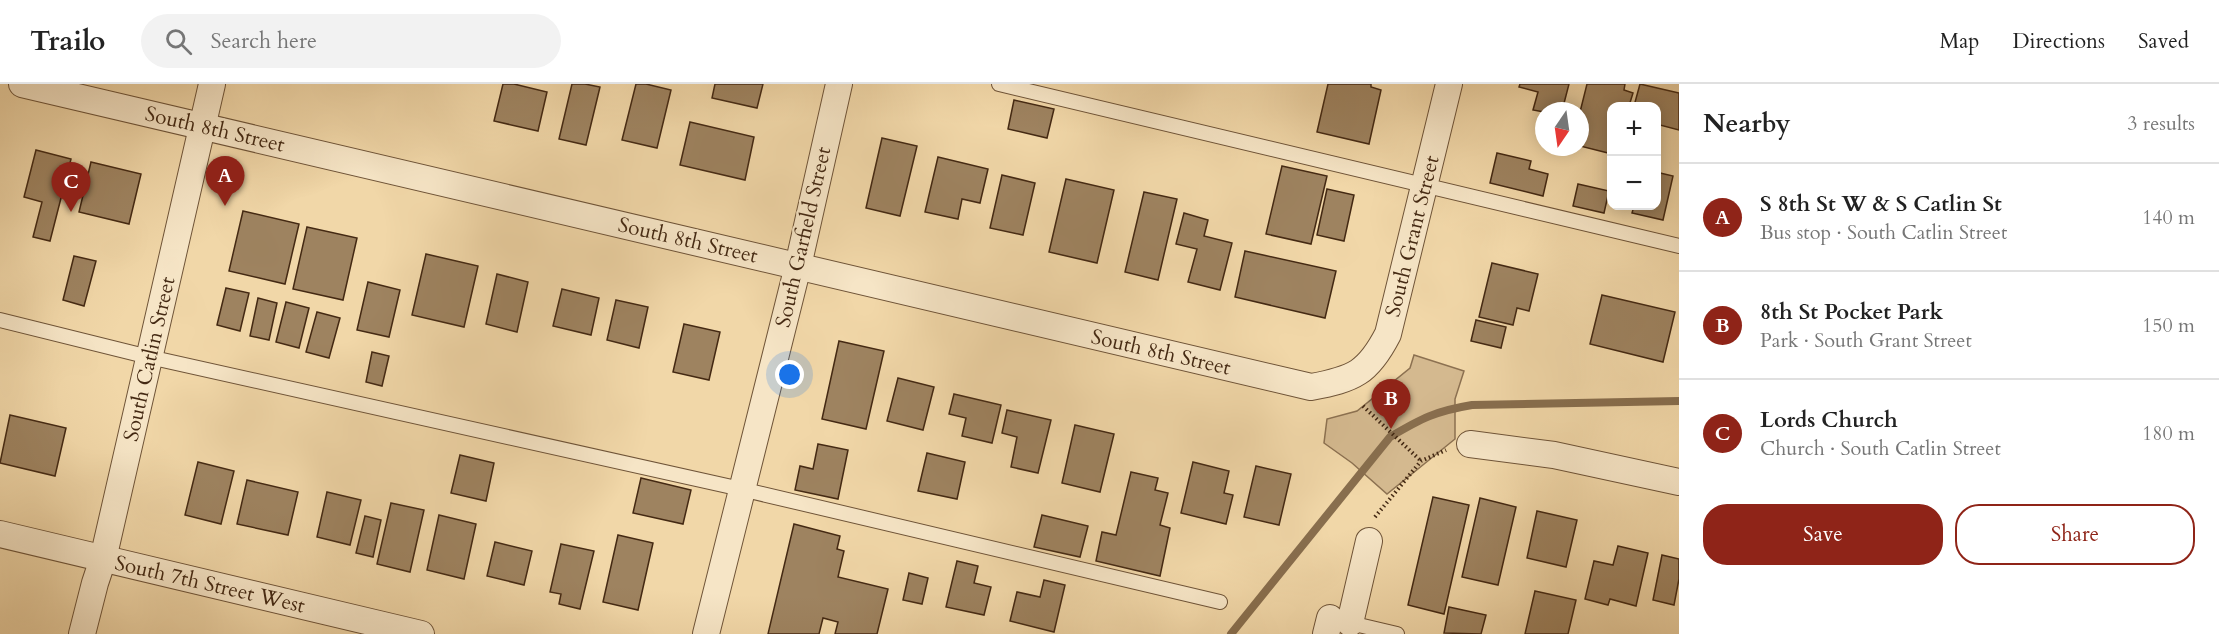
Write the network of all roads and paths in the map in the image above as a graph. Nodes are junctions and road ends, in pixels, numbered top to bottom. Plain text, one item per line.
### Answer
1 (22, 84) edge
2 (212, 84) edge
3 (839, 84) edge
4 (999, 84) edge
5 (1449, 84) edge
6 (202, 125) junction
7 (1424, 186) junction
8 (1679, 246) edge
9 (798, 266) junction
10 (0, 320) edge
11 (149, 357) junction
12 (1353, 376) joint
13 (1362, 406) dead end
14 (1470, 444) joint
15 (1421, 461) junction
16 (1679, 482) edge
17 (741, 489) junction
18 (0, 534) edge
19 (1369, 541) joint
20 (103, 559) junction
21 (1220, 602) dead end
22 (1335, 625) edge
23 (82, 634) edge
24 (421, 634) edge
25 (706, 634) edge
26 (1397, 634) edge

1 - 6 street, South 8th Street
2 - 6 street, South Catlin Street
3 - 9 street, South Garfield Street
4 - 7 lane
5 - 7 street, South Grant Street
6 - 9 street, South 8th Street
6 - 11 street, South Catlin Street
7 - 8 lane
7 - 12 street, South Grant Street
9 - 12 street, South 8th Street
9 - 17 street, South Garfield Street
10 - 11 lane
11 - 17 lane
11 - 20 street, South Catlin Street
13 - 15 path
14 - 15 path
14 - 16 street
15 - 19 path
17 - 21 lane
17 - 25 street, South Garfield Street
18 - 20 street, South 7th Street West
19 - 22 street
20 - 23 street, South Catlin Street
20 - 24 street, South 7th Street West
22 - 26 lane

